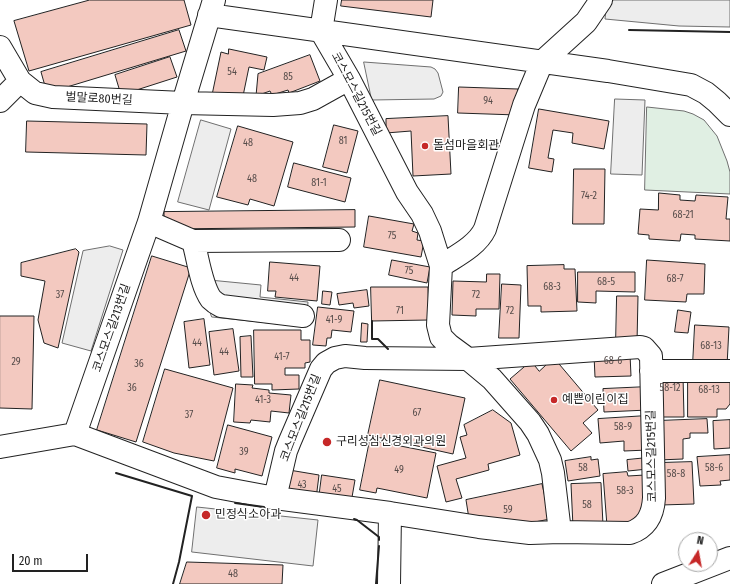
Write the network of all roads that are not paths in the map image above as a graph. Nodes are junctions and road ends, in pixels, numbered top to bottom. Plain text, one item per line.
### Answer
1 (326, 0) edge
2 (600, 0) edge
3 (212, 8) edge
4 (321, 31) junction
5 (0, 47) edge
6 (542, 62) junction
7 (349, 79) junction
8 (20, 81) junction
9 (0, 101) edge
10 (183, 103) junction
11 (730, 116) edge
12 (149, 222) junction
13 (339, 240) dead end
14 (193, 241) junction
15 (441, 266) junction
16 (303, 316) dead end
17 (468, 358) junction
18 (651, 371) junction
19 (730, 371) edge
20 (75, 434) junction
21 (0, 447) edge
22 (275, 498) junction
23 (390, 513) junction
24 (560, 532) junction
25 (730, 558) edge
26 (389, 584) edge
27 (663, 584) edge

1 - 4 main road
2 - 6 main road
3 - 4 main road, 코스모스길215번길
3 - 10 main road, 코스모스길213번길
4 - 6 main road, 코스모스길215번길
4 - 7 main road, 코스모스길215번길
5 - 8 main road, 벌말로80번길
6 - 11 main road, 코스모스길215번길
6 - 15 main road
7 - 10 main road
7 - 15 main road, 코스모스길215번길
8 - 9 main road
8 - 10 main road, 벌말로80번길
10 - 12 main road, 코스모스길213번길
12 - 14 main road
12 - 20 main road, 코스모스길213번길
13 - 14 main road
14 - 16 main road
15 - 17 main road, 코스모스길215번길
17 - 18 main road, 코스모스길215번길
17 - 22 main road, 코스모스길215번길
17 - 24 main road, 코스모스길215번길
18 - 19 main road
18 - 24 main road, 코스모스길215번길
20 - 21 main road
20 - 22 main road, 코스모스길215번길
22 - 23 main road, 코스모스길215번길
23 - 24 main road, 코스모스길215번길
23 - 26 main road
25 - 27 main road

